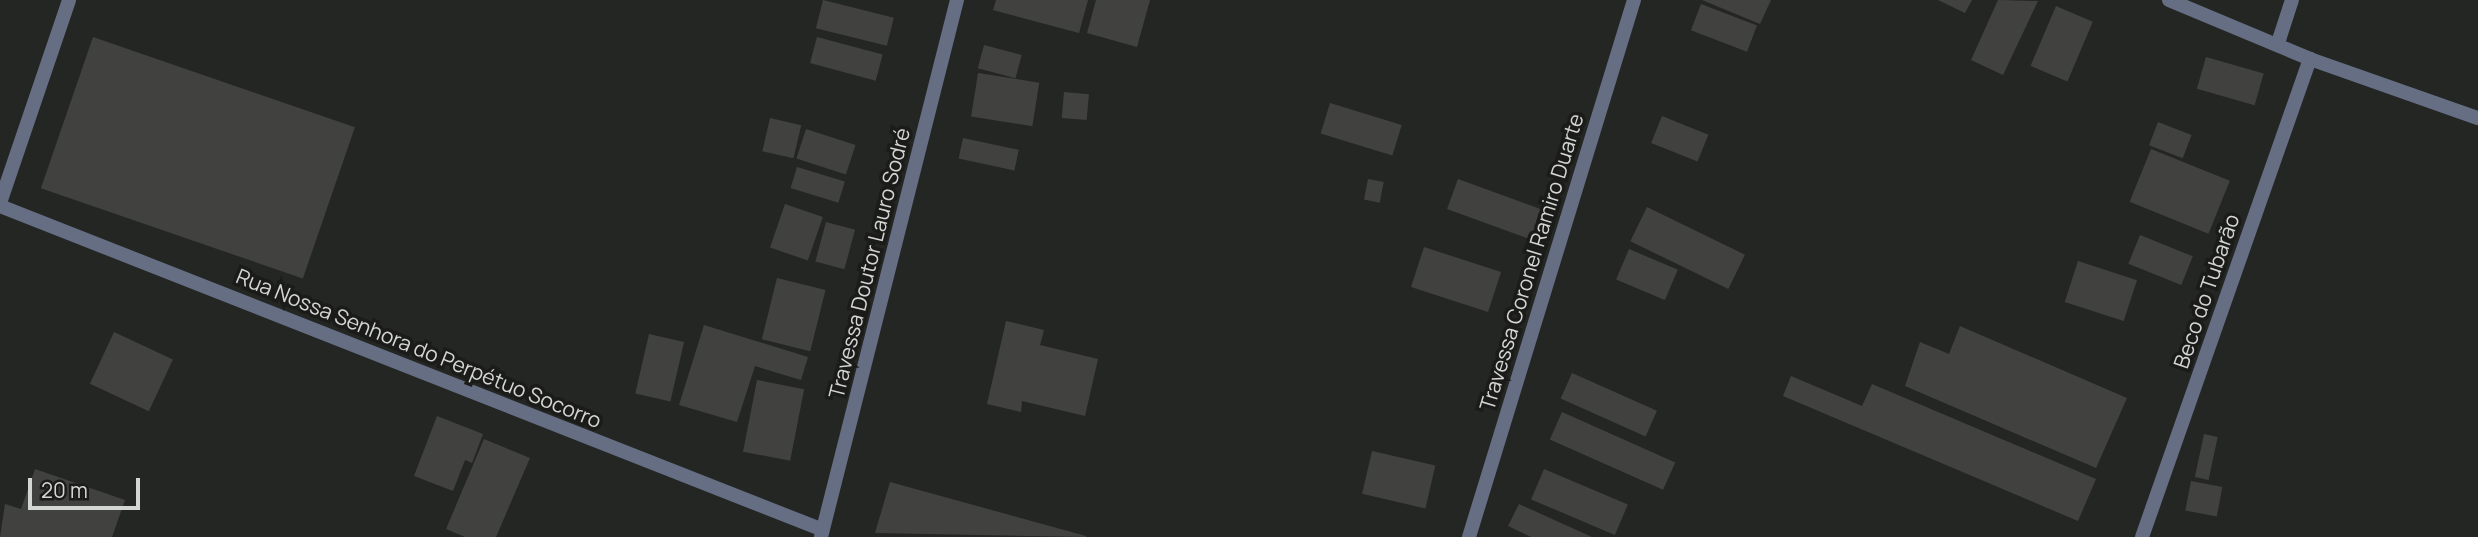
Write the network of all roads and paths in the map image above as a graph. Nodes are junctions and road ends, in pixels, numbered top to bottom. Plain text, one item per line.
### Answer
1 (69, 0) edge
2 (957, 0) edge
3 (1634, 0) edge
4 (2169, 0) edge
5 (2292, 0) edge
6 (2278, 43) junction
7 (2310, 59) junction
8 (2478, 118) edge
9 (0, 204) edge
10 (822, 534) edge
11 (1469, 537) edge
12 (2142, 537) edge

1 - 9 street
2 - 10 street, Travessa Doutor Lauro Sodré
3 - 11 street, Travessa Coronel Ramiro Duarte
4 - 6 street
5 - 6 street
6 - 7 street
7 - 8 street
7 - 12 street, Beco do Tubarão
9 - 10 street, Rua Nossa Senhora do Perpétuo Socorro

